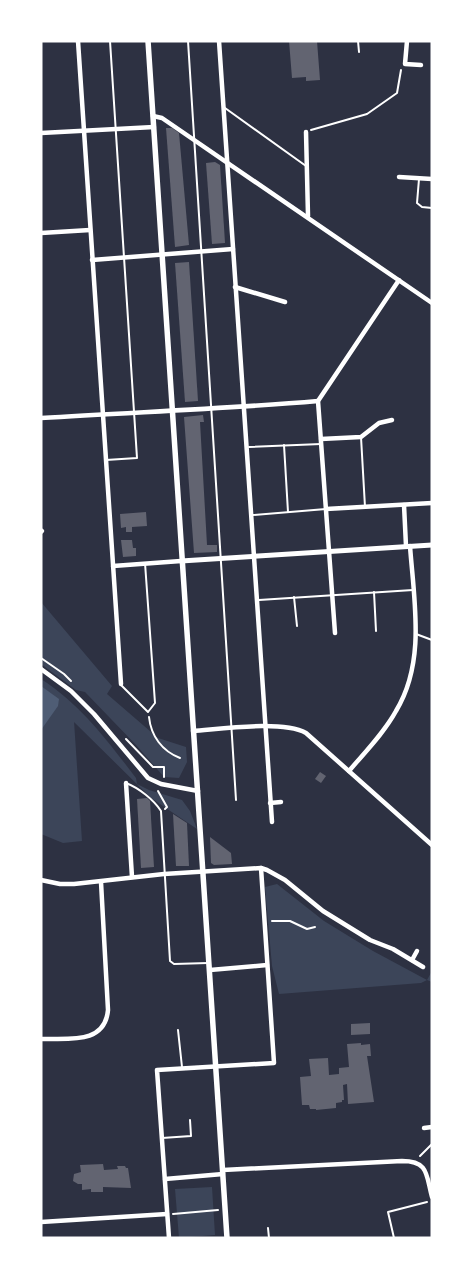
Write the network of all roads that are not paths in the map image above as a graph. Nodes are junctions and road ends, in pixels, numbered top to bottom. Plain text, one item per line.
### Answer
1 (78, 41) edge
2 (110, 41) edge
3 (148, 41) edge
4 (188, 41) edge
5 (219, 41) edge
6 (358, 41) edge
7 (407, 41) edge
8 (358, 52) dead end
9 (421, 65) dead end
10 (223, 107) junction
11 (153, 116) junction
12 (154, 127) junction
13 (115, 130) junction
14 (83, 131) junction
15 (306, 132) road end
16 (41, 133) edge
17 (193, 139) junction
18 (227, 162) junction
19 (306, 166) junction
20 (398, 177) dead end
21 (419, 178) junction
22 (432, 179) edge
23 (432, 208) edge
24 (308, 216) junction
25 (90, 230) junction
26 (41, 233) edge
27 (232, 249) junction
28 (200, 252) junction
29 (163, 255) junction
30 (124, 258) junction
31 (92, 260) junction
32 (399, 280) junction
33 (235, 287) junction
34 (286, 302) dead end
35 (432, 303) edge
36 (318, 402) junction
37 (211, 408) junction
38 (243, 408) junction
39 (173, 409) junction
40 (134, 412) junction
41 (103, 414) junction
42 (41, 418) edge
43 (392, 420) dead end
44 (361, 437) junction
45 (321, 441) junction
46 (284, 445) junction
47 (246, 447) junction
48 (106, 460) junction
49 (432, 503) edge
50 (404, 505) junction
51 (365, 507) junction
52 (326, 509) junction
53 (288, 512) junction
54 (251, 515) junction
55 (408, 546) junction
56 (432, 546) edge
57 (329, 552) junction
58 (254, 556) junction
59 (222, 558) junction
60 (181, 561) junction
61 (145, 564) junction
62 (113, 566) junction
63 (414, 590) junction
64 (374, 592) junction
65 (332, 595) junction
66 (294, 598) junction
67 (256, 600) junction
68 (297, 626) dead end
69 (376, 631) dead end
70 (335, 633) dead end
71 (416, 634) junction
72 (432, 640) edge
73 (41, 669) edge
74 (121, 684) joint
75 (265, 726) junction
76 (232, 728) junction
77 (193, 731) junction
78 (349, 771) junction
79 (126, 783) joint
80 (198, 791) junction
81 (236, 800) dead end
82 (281, 802) dead end
83 (270, 803) junction
84 (272, 822) dead end
85 (432, 845) edge
86 (261, 868) junction
87 (204, 871) junction
88 (164, 874) junction
89 (132, 877) junction
90 (41, 880) edge
91 (101, 882) junction
92 (417, 951) dead end
93 (412, 960) junction
94 (210, 963) junction
95 (267, 965) junction
96 (423, 967) dead end
97 (210, 970) junction
98 (178, 1030) dead end
99 (41, 1039) edge
100 (215, 1067) junction
101 (182, 1069) junction
102 (190, 1120) dead end
103 (432, 1127) edge
104 (424, 1128) dead end
105 (162, 1138) junction
106 (223, 1172) junction
107 (165, 1179) junction
108 (432, 1197) edge
109 (168, 1214) junction
110 (41, 1222) edge
111 (268, 1228) dead end
112 (169, 1238) edge
113 (227, 1238) edge
114 (269, 1238) edge

1 - 14 street
2 - 13 lane
3 - 11 main road
4 - 17 lane
5 - 10 street
6 - 8 lane
7 - 9 street
10 - 18 street
10 - 19 lane
11 - 12 main road
11 - 17 street
12 - 13 street
12 - 29 main road
13 - 14 street
13 - 30 lane
14 - 16 street
14 - 25 street
15 - 19 street
17 - 18 street
17 - 28 lane
18 - 24 street
18 - 27 street
19 - 24 street
20 - 21 street
21 - 22 street
21 - 23 lane
24 - 32 street
25 - 26 street
25 - 31 street
27 - 28 street
27 - 33 street
28 - 29 street
28 - 37 lane
29 - 30 street
29 - 39 main road
30 - 31 street
30 - 40 lane
31 - 41 street
32 - 35 street
32 - 36 street
33 - 34 street
33 - 38 street
36 - 38 street
36 - 45 street
37 - 38 street
37 - 39 street
37 - 59 lane
38 - 47 street
39 - 40 street
39 - 60 main road
40 - 41 street
40 - 48 lane
41 - 42 street
41 - 48 street
43 - 44 street
44 - 45 street
44 - 51 lane
45 - 46 lane
45 - 52 street
46 - 47 lane
46 - 53 lane
47 - 54 street
48 - 62 street
49 - 50 street
50 - 51 street
50 - 55 street
51 - 52 street
52 - 53 lane
52 - 57 street
53 - 54 lane
54 - 58 street
55 - 56 street
55 - 57 street
55 - 63 street
57 - 58 street
57 - 65 street
58 - 59 street
58 - 67 street
59 - 60 street
59 - 76 lane
60 - 61 street
60 - 77 main road
61 - 62 street
61 - 74 lane
62 - 74 street
63 - 64 lane
63 - 71 street
64 - 65 lane
64 - 69 lane
65 - 66 lane
65 - 70 street
66 - 67 lane
66 - 68 lane
67 - 75 street
71 - 72 lane
71 - 78 street
73 - 80 street
75 - 76 street
75 - 78 street
75 - 83 street
76 - 77 street
76 - 81 lane
77 - 80 main road
78 - 85 street
79 - 88 lane
79 - 89 street
80 - 87 main road
82 - 83 street
83 - 84 street
86 - 87 street
86 - 93 street
86 - 95 street
87 - 88 street
87 - 94 main road
88 - 89 street
88 - 94 lane
89 - 91 street
90 - 91 street
91 - 99 street
92 - 93 street
93 - 96 street
94 - 97 main road
95 - 97 street
95 - 100 street
97 - 100 main road
98 - 101 lane
100 - 101 street
100 - 106 main road
101 - 105 street
102 - 105 lane
103 - 104 street
105 - 107 street
106 - 107 street
106 - 108 street
106 - 113 main road
107 - 109 street
109 - 110 street
109 - 112 street
111 - 114 lane

